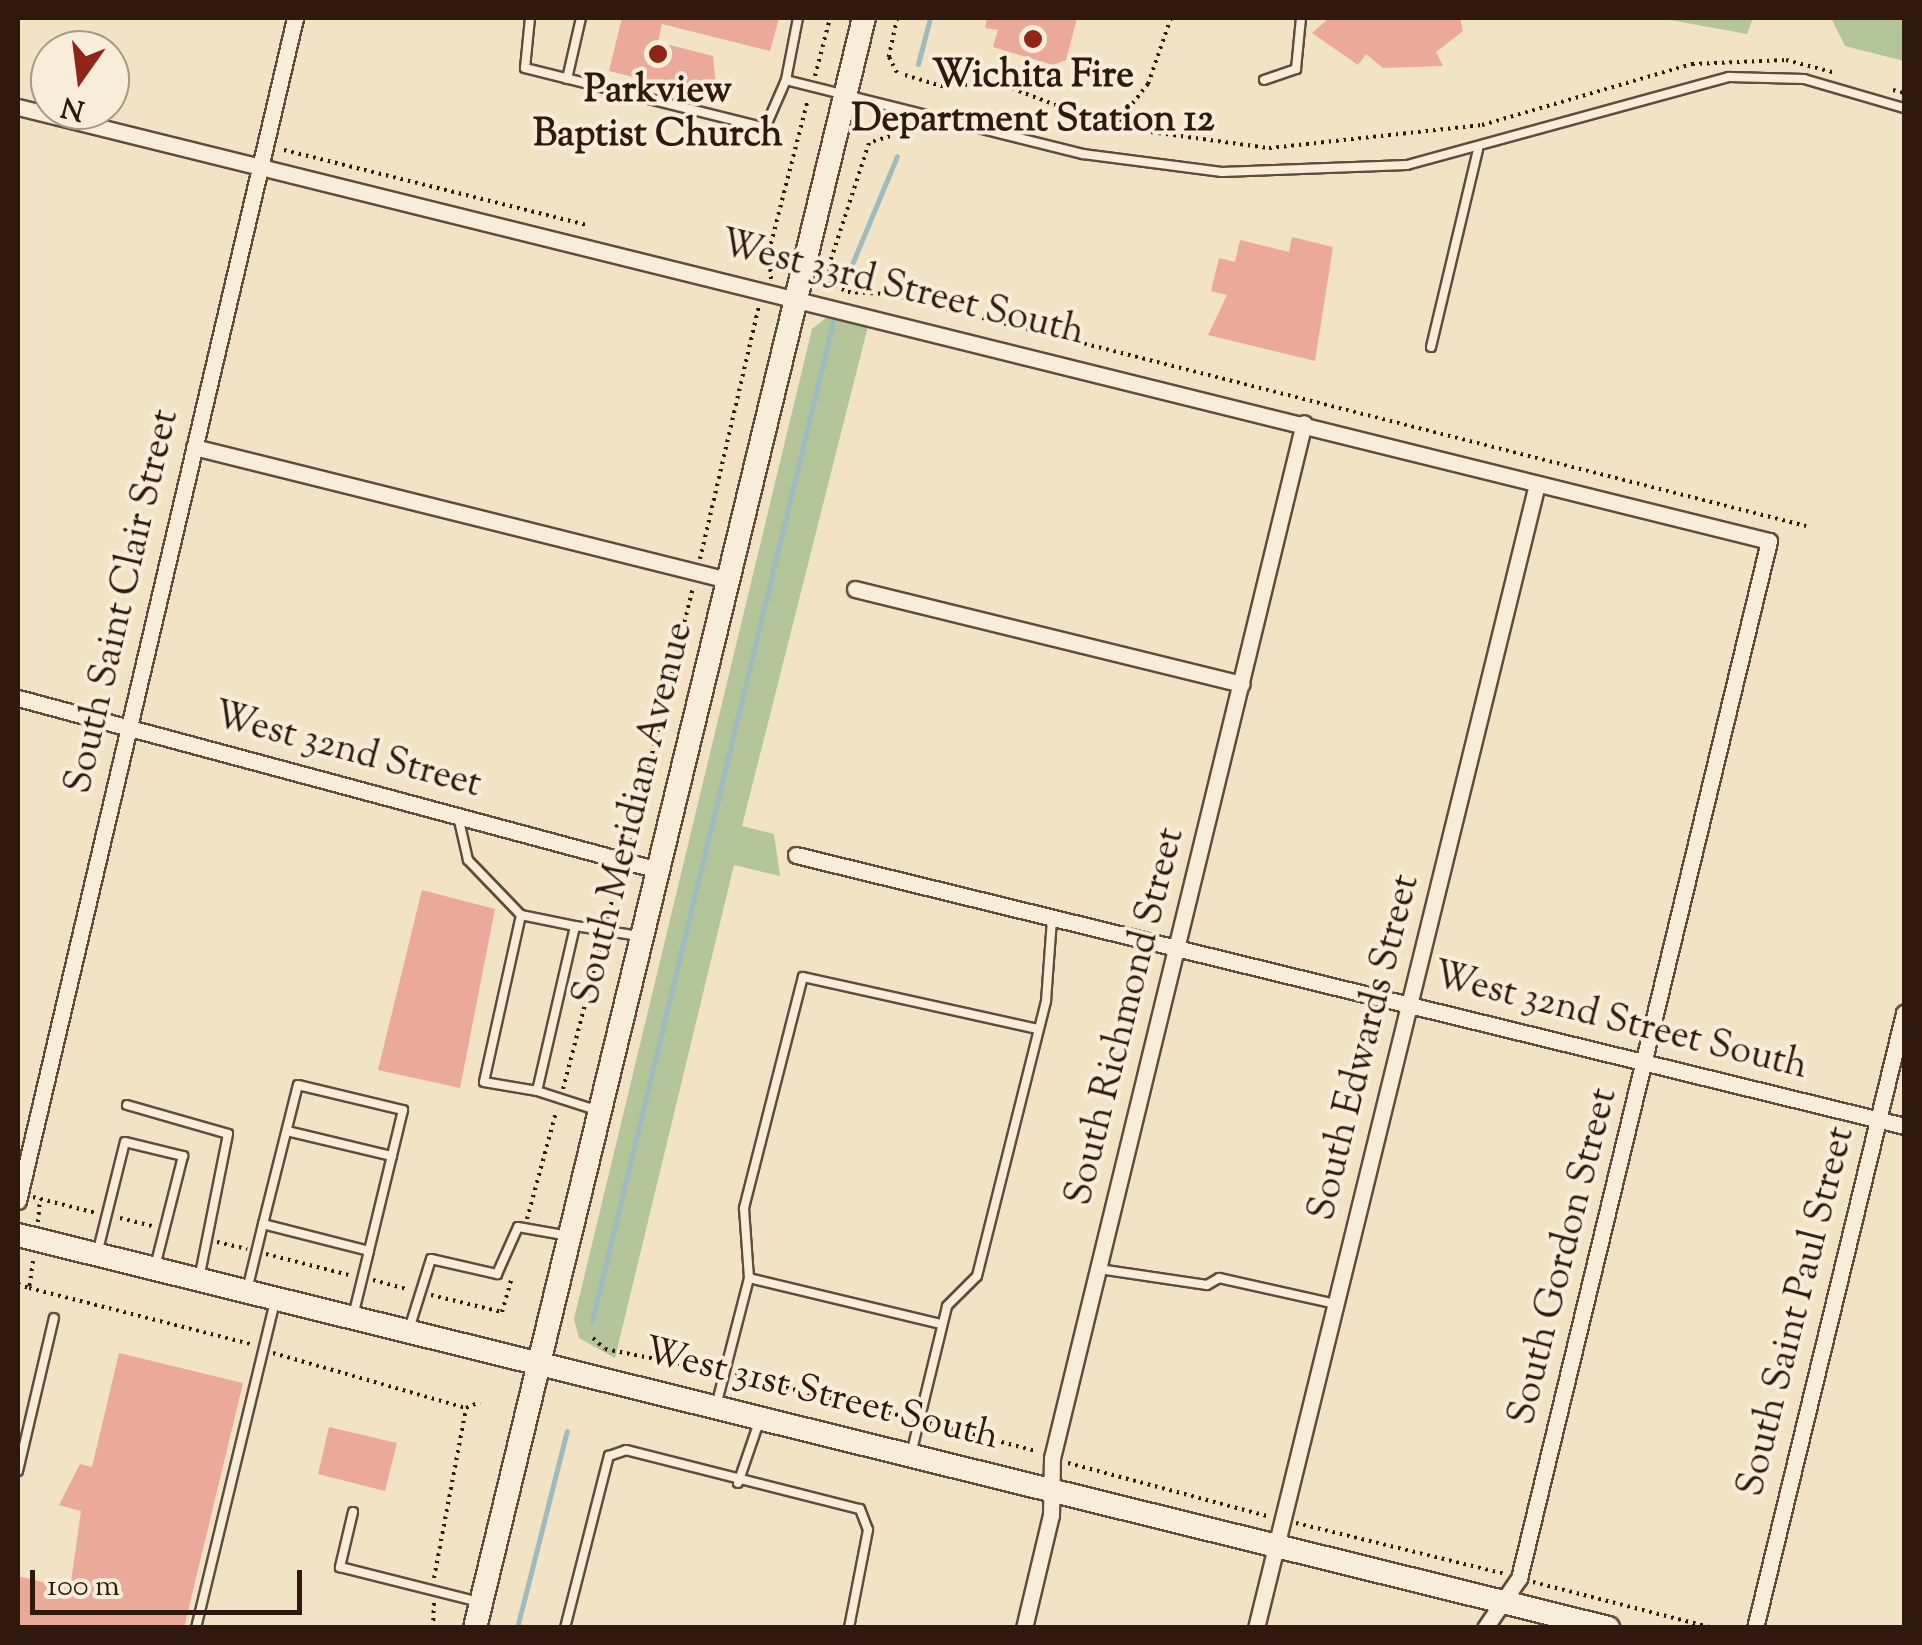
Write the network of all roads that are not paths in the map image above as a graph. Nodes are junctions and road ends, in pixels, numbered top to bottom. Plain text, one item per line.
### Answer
1 (296, 18) edge
2 (530, 18) edge
3 (581, 18) edge
4 (798, 18) edge
5 (864, 18) edge
6 (1301, 18) edge
7 (567, 79) junction
8 (786, 80) junction
9 (1264, 80) dead end
10 (845, 94) junction
11 (18, 107) edge
12 (1904, 108) edge
13 (1478, 150) junction
14 (260, 167) junction
15 (796, 297) junction
16 (1431, 347) dead end
17 (1304, 423) junction
18 (194, 447) junction
19 (1536, 484) junction
20 (1769, 541) joint
21 (728, 580) junction
22 (855, 589) dead end
23 (1240, 684) junction
24 (18, 698) edge
25 (128, 726) junction
26 (458, 816) junction
27 (796, 855) dead end
28 (658, 870) junction
29 (521, 915) junction
30 (1052, 917) junction
31 (575, 926) junction
32 (642, 936) junction
33 (1178, 948) junction
34 (1411, 1006) junction
35 (1904, 1013) edge
36 (1038, 1029) junction
37 (1646, 1062) junction
38 (537, 1091) junction
39 (127, 1105) dead end
40 (600, 1112) junction
41 (1878, 1120) junction
42 (1904, 1126) edge
43 (286, 1131) junction
44 (392, 1156) junction
45 (18, 1197) edge
46 (263, 1224) junction
47 (27, 1236) edge
48 (570, 1236) junction
49 (369, 1251) junction
50 (97, 1253) junction
51 (155, 1268) junction
52 (1100, 1269) junction
53 (199, 1278) junction
54 (749, 1278) junction
55 (247, 1290) junction
56 (276, 1298) junction
57 (1336, 1304) junction
58 (353, 1316) junction
59 (54, 1318) dead end
60 (941, 1324) junction
61 (409, 1330) junction
62 (540, 1363) junction
63 (716, 1406) junction
64 (760, 1417) junction
65 (911, 1454) junction
66 (18, 1470) edge
67 (738, 1483) junction
68 (1054, 1490) junction
69 (352, 1512) dead end
70 (1276, 1545) junction
71 (1498, 1601) junction
72 (481, 1602) junction
73 (196, 1628) edge
74 (475, 1628) edge
75 (565, 1628) edge
76 (849, 1628) edge
77 (1024, 1628) edge
78 (1256, 1628) edge
79 (1485, 1628) edge
80 (1608, 1628) edge
81 (1755, 1628) edge

1 - 14 street, South Saint Clair Street
2 - 7 lane
3 - 7 lane
4 - 8 lane
5 - 10 main road, South Meridian Avenue
6 - 9 lane
7 - 8 lane
8 - 10 lane
10 - 13 lane
10 - 15 main road, South Meridian Avenue
11 - 14 street, West 33rd Street South
12 - 13 lane
13 - 16 lane
14 - 15 street, West 33rd Street South
14 - 18 street, South Saint Clair Street
15 - 17 street, West 33rd Street South
15 - 21 main road, South Meridian Avenue
17 - 19 street, West 33rd Street South
17 - 23 street, South Richmond Street
18 - 21 street
18 - 25 street, South Saint Clair Street
19 - 20 street, West 33rd Street South
19 - 34 street, South Edwards Street
20 - 37 street, South Gordon Street
21 - 28 main road, South Meridian Avenue
22 - 23 street
23 - 33 street, South Richmond Street
24 - 25 street, West 32nd Street
25 - 26 street, West 32nd Street
25 - 45 street, South Saint Clair Street
26 - 28 street, West 32nd Street
26 - 29 lane
27 - 30 street, West 32nd Street South
28 - 32 main road, South Meridian Avenue
29 - 31 lane
29 - 38 lane
30 - 33 street, West 32nd Street South
30 - 36 lane
31 - 32 lane
31 - 38 lane
32 - 40 main road, South Meridian Avenue
33 - 34 street, West 32nd Street South
33 - 52 street, South Richmond Street
34 - 37 street, West 32nd Street South
34 - 57 street, South Edwards Street
35 - 41 street, South Saint Paul Street
36 - 54 lane
36 - 60 lane
37 - 41 street, West 32nd Street South
37 - 71 street, South Gordon Street
38 - 40 lane
39 - 53 lane
40 - 48 main road, South Meridian Avenue
41 - 42 street, West 32nd Street South
41 - 81 street, South Saint Paul Street
43 - 44 lane
43 - 44 lane
43 - 46 lane
44 - 49 lane
46 - 49 lane
46 - 55 lane
47 - 50 main road, West 31st Street South
48 - 61 lane
48 - 62 main road, South Meridian Avenue
49 - 58 lane
50 - 51 main road, West 31st Street South
50 - 51 lane
51 - 53 main road, West 31st Street South
52 - 57 lane
52 - 68 street, South Richmond Street
53 - 55 main road, West 31st Street South
54 - 60 lane
54 - 63 lane
55 - 56 main road, West 31st Street South
56 - 58 main road, West 31st Street South
56 - 73 lane
57 - 70 street, South Edwards Street
58 - 61 main road, West 31st Street South
59 - 66 lane
60 - 65 lane
61 - 62 main road, West 31st Street South
62 - 63 main road, West 31st Street South
62 - 72 main road, South Meridian Avenue
63 - 64 main road, West 31st Street South
64 - 65 main road, West 31st Street South
64 - 67 lane
65 - 68 main road, West 31st Street South
67 - 75 lane
67 - 76 lane
68 - 70 main road, West 31st Street South
68 - 77 street, South Richmond Street
69 - 72 lane
70 - 71 main road, West 31st Street South
70 - 78 street, South Edwards Street
71 - 79 street
71 - 80 main road, West 31st Street South
72 - 74 main road, South Meridian Avenue

